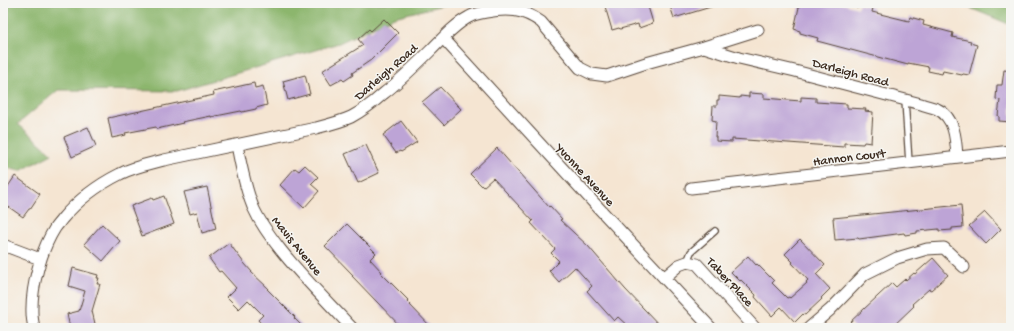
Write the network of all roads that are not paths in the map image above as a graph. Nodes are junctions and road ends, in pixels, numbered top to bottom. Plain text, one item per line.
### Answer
1 (758, 30) dead end
2 (443, 38) junction
3 (704, 47) junction
4 (905, 100) junction
5 (237, 145) junction
6 (1011, 151) edge
7 (957, 157) junction
8 (909, 163) junction
9 (691, 188) dead end
10 (715, 230) dead end
11 (3, 245) edge
12 (40, 259) junction
13 (687, 262) junction
14 (964, 267) dead end
15 (664, 278) junction
16 (34, 328) edge
17 (352, 328) edge
18 (711, 328) edge
19 (755, 328) edge
20 (809, 328) edge

1 - 3 street, Darleigh Road
2 - 3 street, Darleigh Road
2 - 5 street, Darleigh Road
2 - 15 street, Yvonne Avenue
3 - 4 street, Darleigh Road
4 - 7 street, Darleigh Road
4 - 8 lane
5 - 12 street, Darleigh Road
5 - 17 street, Mavis Avenue
6 - 7 street, Hannon Court
7 - 8 street, Hannon Court
8 - 9 street, Hannon Court
10 - 13 lane
11 - 12 street
12 - 16 street, Darleigh Road
13 - 15 street, Taber Place
13 - 19 street, Taber Place
14 - 20 street
15 - 18 street, Yvonne Avenue

